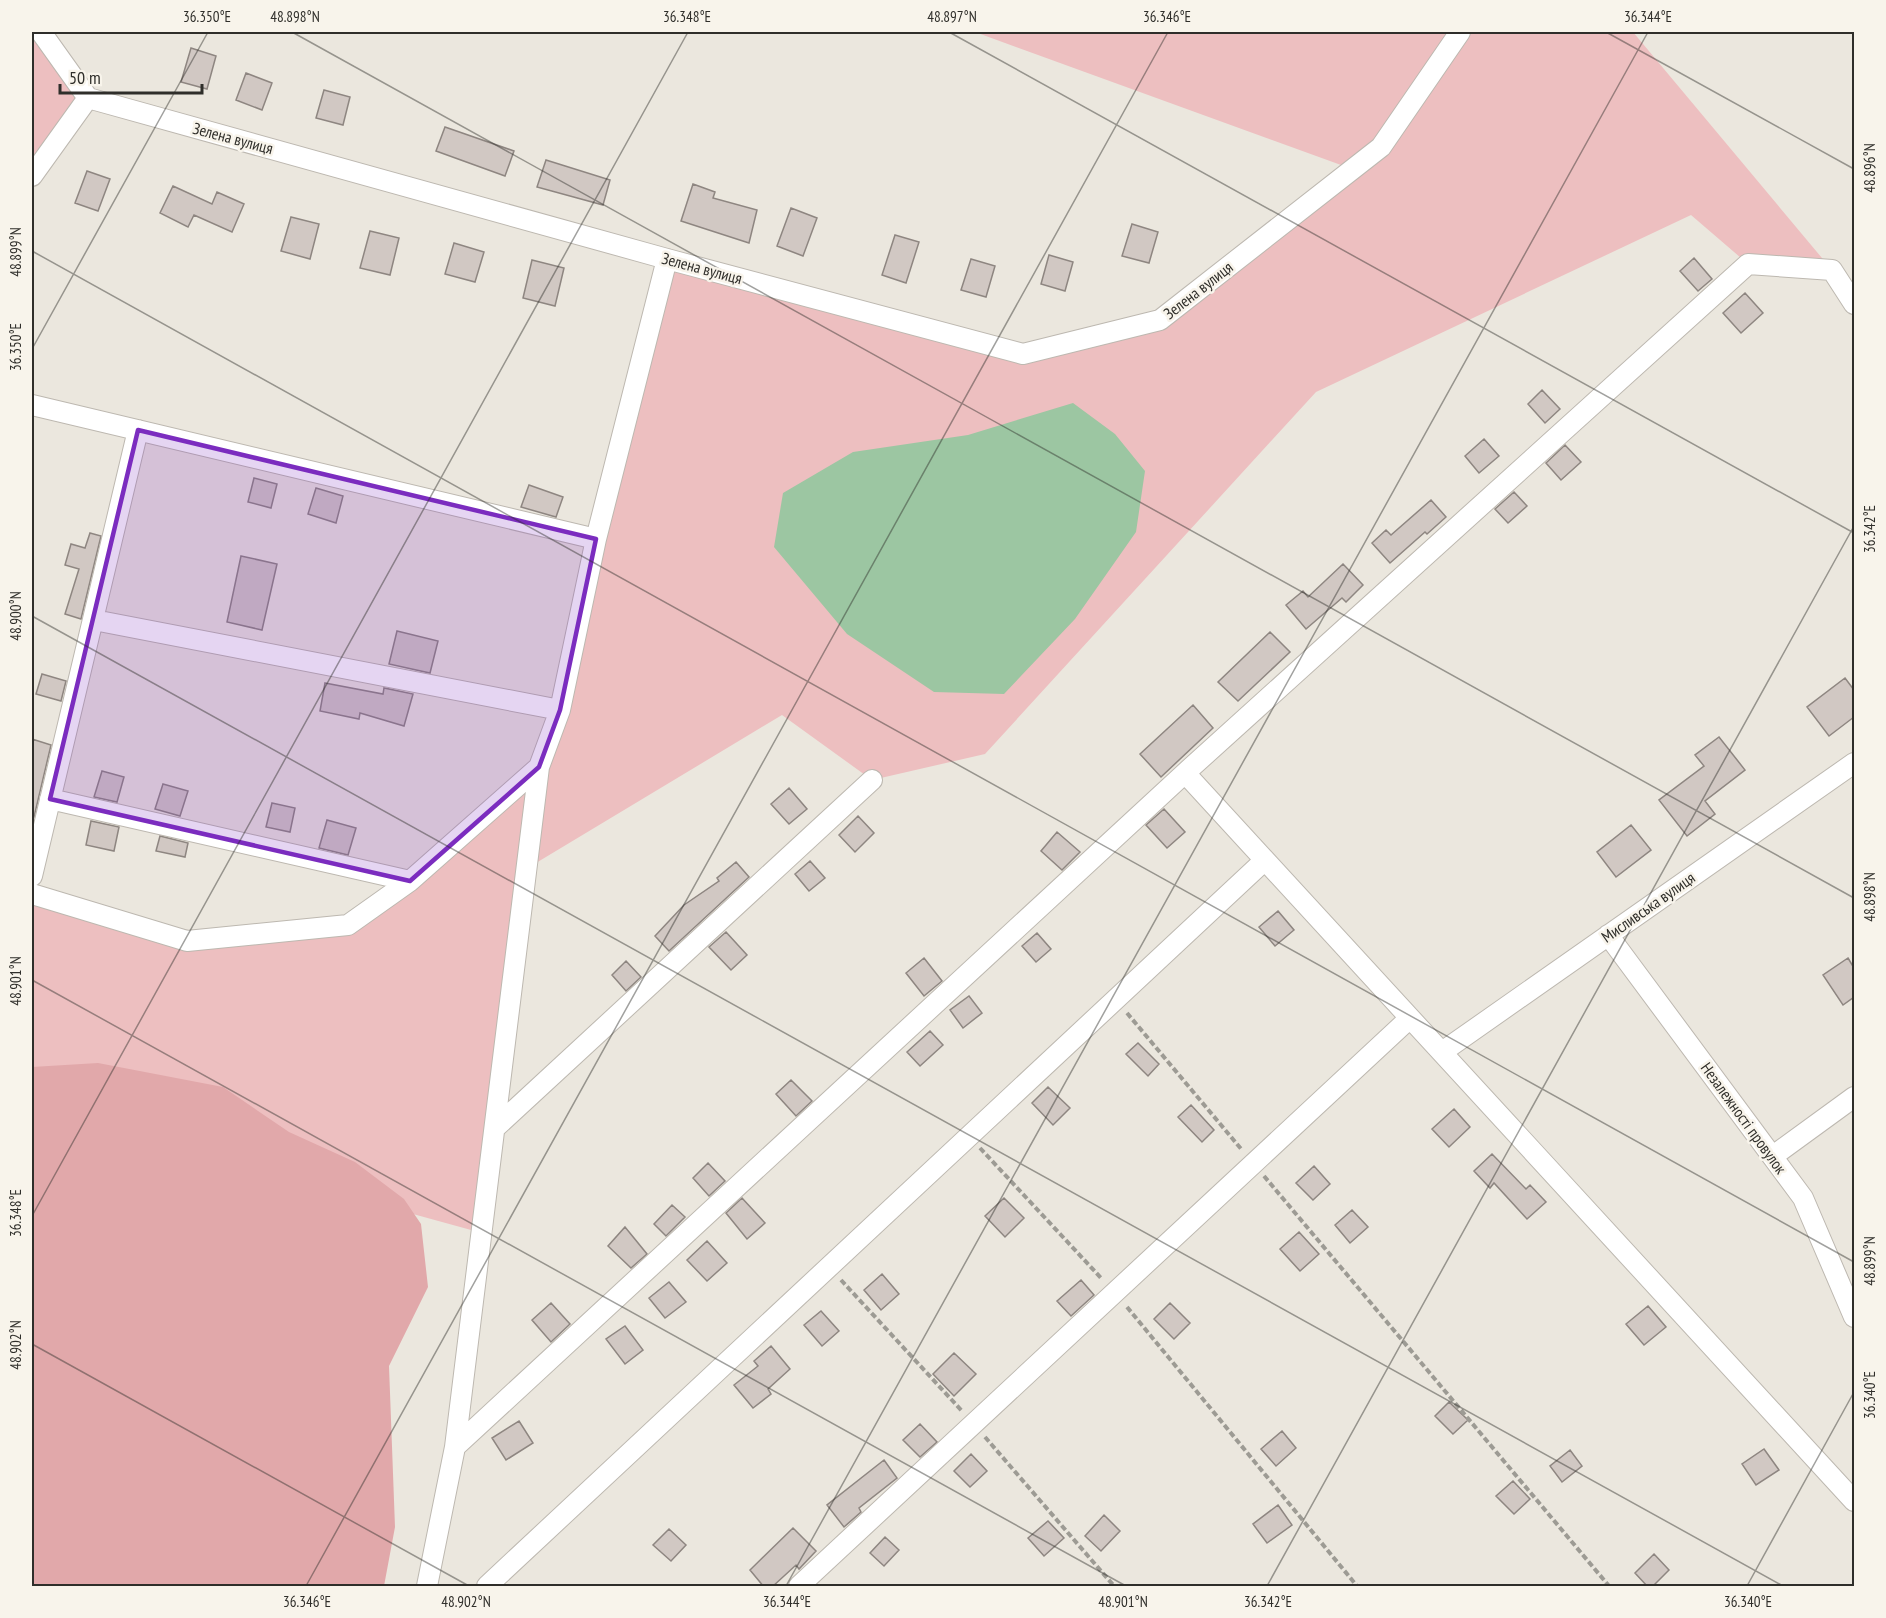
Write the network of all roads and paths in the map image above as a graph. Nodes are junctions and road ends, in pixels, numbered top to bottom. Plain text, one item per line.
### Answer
1 (40, 32) edge
2 (1460, 32) edge
3 (88, 98) junction
4 (32, 176) edge
5 (667, 259) junction
6 (1854, 304) edge
7 (32, 405) edge
8 (138, 430) junction
9 (596, 539) junction
10 (94, 620) junction
11 (560, 710) junction
12 (1854, 763) edge
13 (539, 767) junction
14 (1185, 773) junction
15 (872, 780) dead end
16 (50, 799) junction
17 (1265, 860) junction
18 (32, 876) edge
19 (410, 881) junction
20 (32, 894) edge
21 (1608, 935) junction
22 (1116, 999) junction
23 (1410, 1018) junction
24 (1442, 1052) junction
25 (1854, 1097) edge
26 (495, 1128) junction
27 (969, 1137) junction
28 (1773, 1156) junction
29 (1253, 1164) junction
30 (1115, 1293) junction
31 (1854, 1317) edge
32 (455, 1447) junction
33 (1854, 1501) edge
34 (427, 1587) edge
35 (487, 1587) edge
36 (799, 1587) edge
37 (1357, 1587) edge
38 (1609, 1587) edge

1 - 3 street
2 - 5 street, Зелена вулиця
3 - 4 street
3 - 5 street, Зелена вулиця
5 - 9 street
6 - 14 street
7 - 8 street
8 - 9 street
8 - 10 street
9 - 11 street
10 - 11 street
10 - 16 street
11 - 13 street
12 - 21 street, Мисливська вулиця
13 - 19 street
13 - 26 street
14 - 17 street
14 - 32 street
15 - 26 street
16 - 18 street
16 - 19 street
17 - 22 street
17 - 23 street
19 - 20 street
21 - 24 street, Мисливська вулиця
21 - 28 street, Незалежності провулок
22 - 27 street
22 - 29 path
23 - 24 street
23 - 29 street
24 - 33 street
25 - 28 street
26 - 32 street
27 - 30 path
27 - 35 street
28 - 31 street, Незалежності провулок
29 - 30 street
29 - 38 path
30 - 36 street
30 - 37 path
32 - 34 street

